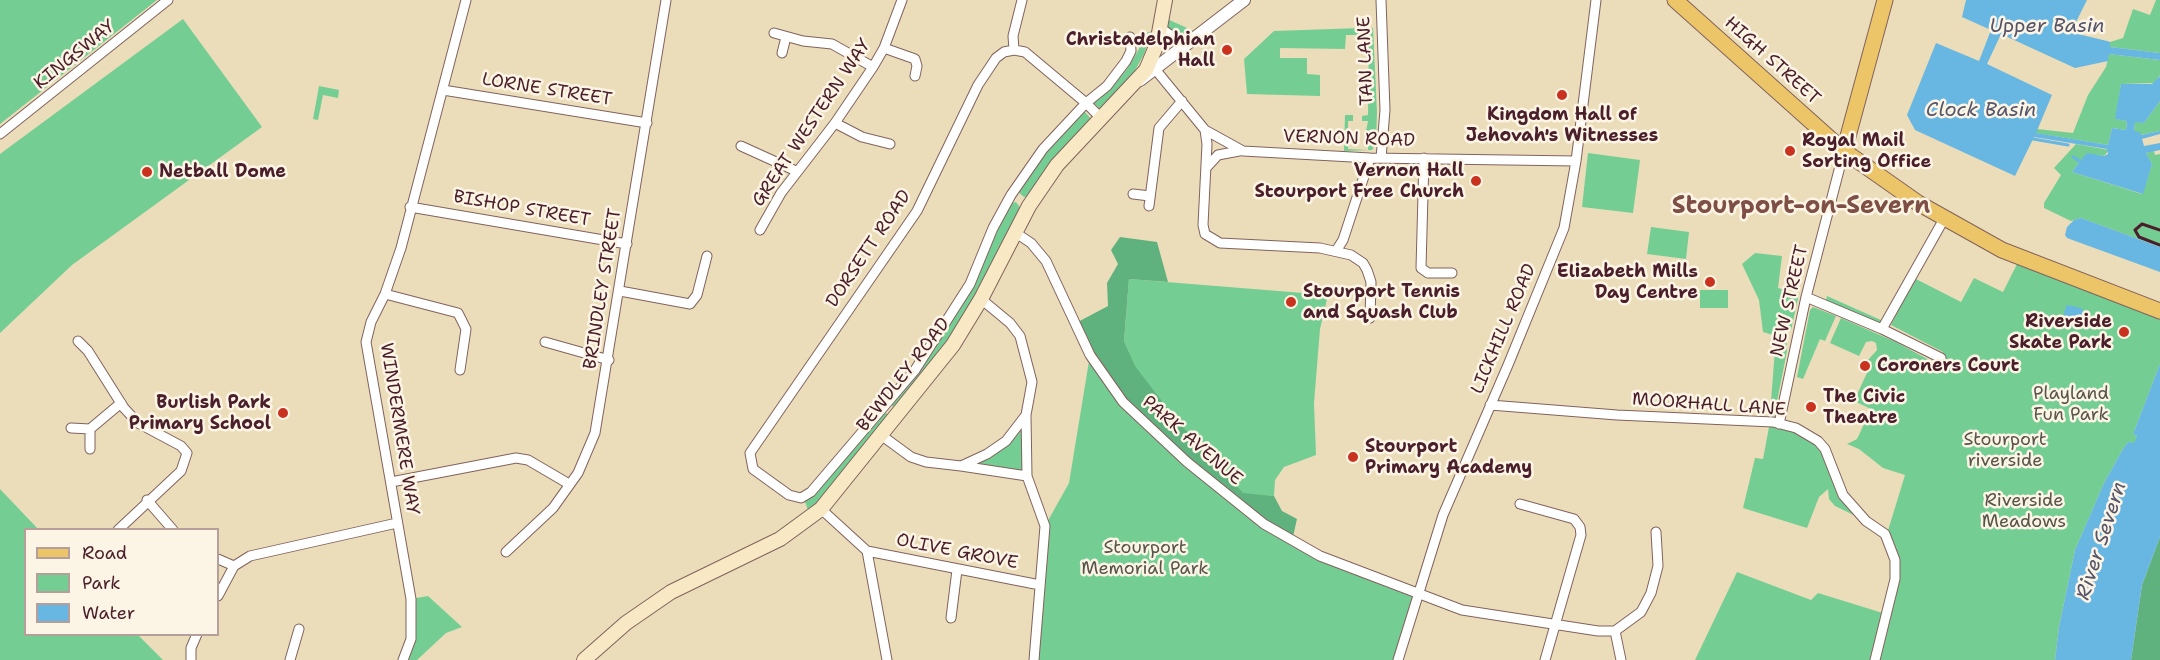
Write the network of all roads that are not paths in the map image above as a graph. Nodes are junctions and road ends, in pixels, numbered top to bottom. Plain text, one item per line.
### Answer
1 (168, 0) edge
2 (466, 0) edge
3 (666, 0) edge
4 (902, 0) edge
5 (1022, 0) edge
6 (1164, 0) edge
7 (1244, 0) edge
8 (1381, 0) edge
9 (1596, 0) edge
10 (1675, 0) edge
11 (1885, 0) edge
12 (1161, 30) junction
13 (774, 33) dead end
14 (786, 37) junction
15 (1130, 37) dead end
16 (1189, 42) junction
17 (884, 48) junction
18 (1014, 50) junction
19 (782, 53) dead end
20 (873, 67) junction
21 (1155, 69) junction
22 (915, 76) dead end
23 (1137, 82) junction
24 (443, 90) junction
25 (1182, 101) junction
26 (1086, 103) junction
27 (1101, 118) junction
28 (646, 123) junction
29 (835, 123) junction
30 (1204, 130) junction
31 (0, 134) edge
32 (890, 144) dead end
33 (1841, 144) junction
34 (741, 146) dead end
35 (1243, 151) junction
36 (1370, 158) junction
37 (1382, 158) junction
38 (1424, 158) junction
39 (1576, 161) junction
40 (796, 171) junction
41 (1204, 173) junction
42 (1133, 194) dead end
43 (1011, 195) junction
44 (1029, 206) junction
45 (410, 207) junction
46 (1944, 219) junction
47 (760, 230) dead end
48 (1016, 233) junction
49 (627, 244) junction
50 (1336, 251) junction
51 (707, 256) dead end
52 (1452, 273) dead end
53 (620, 291) junction
54 (385, 294) junction
55 (1806, 297) junction
56 (981, 299) junction
57 (2160, 311) edge
58 (1370, 318) dead end
59 (1882, 329) junction
60 (78, 341) dead end
61 (545, 342) dead end
62 (1941, 358) dead end
63 (609, 360) junction
64 (460, 370) dead end
65 (121, 403) junction
66 (1490, 405) junction
67 (884, 407) junction
68 (1026, 415) junction
69 (896, 418) junction
70 (1779, 424) junction
71 (71, 428) dead end
72 (90, 429) junction
73 (881, 435) junction
74 (90, 449) dead end
75 (961, 466) junction
76 (753, 469) joint
77 (1026, 476) junction
78 (391, 482) junction
79 (570, 484) junction
80 (147, 500) junction
81 (1520, 504) dead end
82 (821, 509) junction
83 (397, 523) junction
84 (120, 528) edge
85 (171, 528) edge
86 (1656, 532) dead end
87 (867, 551) junction
88 (506, 552) dead end
89 (219, 559) edge
90 (234, 566) junction
91 (957, 570) junction
92 (1040, 585) junction
93 (219, 594) edge
94 (1420, 594) junction
95 (951, 618) dead end
96 (1556, 624) junction
97 (299, 629) dead end
98 (1615, 631) junction
99 (196, 636) edge
100 (191, 660) edge
101 (290, 660) edge
102 (403, 660) edge
103 (584, 660) edge
104 (887, 660) edge
105 (1034, 660) edge
106 (1398, 660) edge
107 (1545, 660) edge
108 (1622, 660) edge
109 (1875, 660) edge

1 - 31 street, KINGSWAY
2 - 24 street, WINDERMERE WAY
3 - 28 street, BRINDLEY STREET
4 - 17 street, GREAT WESTERN WAY
5 - 18 street
6 - 12 main road
7 - 16 street, BEWDLEY ROAD
8 - 37 street, TAN LANE
9 - 39 street, LICKHILL ROAD
10 - 33 main road, HIGH STREET
11 - 33 main road
12 - 16 street
12 - 23 main road
13 - 14 street
14 - 19 street
14 - 20 street
15 - 26 street, BEWDLEY ROAD
16 - 21 street, BEWDLEY ROAD
17 - 20 street, GREAT WESTERN WAY
17 - 22 street
18 - 26 street
18 - 76 street, DORSETT ROAD
20 - 29 street, GREAT WESTERN WAY
21 - 23 street, BEWDLEY ROAD
21 - 25 street, VERNON ROAD
23 - 27 main road, BEWDLEY ROAD
24 - 28 street, LORNE STREET
24 - 45 street, WINDERMERE WAY
25 - 30 street, VERNON ROAD
25 - 42 street
26 - 27 street
26 - 43 street, BEWDLEY ROAD
27 - 44 main road, BEWDLEY ROAD
28 - 49 street, BRINDLEY STREET
29 - 32 street
29 - 40 street, GREAT WESTERN WAY
30 - 35 street, VERNON ROAD
30 - 41 street
33 - 46 main road, HIGH STREET
33 - 55 street, NEW STREET
34 - 40 street
35 - 36 street, VERNON ROAD
35 - 41 street
36 - 37 street, VERNON ROAD
36 - 50 street
37 - 38 street, VERNON ROAD
38 - 39 street, VERNON ROAD
38 - 52 street
39 - 66 street, LICKHILL ROAD
40 - 47 street, GREAT WESTERN WAY
41 - 50 street
43 - 44 street
43 - 67 street, BEWDLEY ROAD
44 - 48 main road, BEWDLEY ROAD
45 - 49 street, BISHOP STREET
45 - 54 street, WINDERMERE WAY
46 - 57 main road, HIGH STREET
46 - 59 street
48 - 56 main road, BEWDLEY ROAD
48 - 94 street, PARK AVENUE
49 - 53 street, BRINDLEY STREET
50 - 58 street
51 - 53 street
53 - 63 street, BRINDLEY STREET
54 - 64 street
54 - 78 street, WINDERMERE WAY
55 - 59 street
55 - 70 street, NEW STREET
56 - 68 street
56 - 69 main road, BEWDLEY ROAD
59 - 62 street
60 - 65 street
61 - 63 street
63 - 79 street, BRINDLEY STREET
65 - 72 street
65 - 80 street
66 - 70 street, MOORHALL LANE
66 - 94 street, LICKHILL ROAD
67 - 69 street
67 - 76 street, BEWDLEY ROAD
68 - 75 street
68 - 77 street
69 - 73 main road, BEWDLEY ROAD
70 - 109 street, MOORHALL LANE
71 - 72 street
72 - 74 street
73 - 75 street
73 - 82 main road, BEWDLEY ROAD
75 - 77 street
77 - 92 street, OLIVE GROVE
78 - 79 street
78 - 83 street, WINDERMERE WAY
79 - 88 street, BRINDLEY STREET
80 - 84 street
80 - 85 street
81 - 96 street
82 - 87 street
82 - 103 main road, BEWDLEY ROAD
83 - 90 street
83 - 102 street, WINDERMERE WAY
86 - 98 street
87 - 91 street, OLIVE GROVE
87 - 104 street, OLIVE GROVE
89 - 90 street
90 - 93 street
91 - 92 street, OLIVE GROVE
91 - 95 street
92 - 105 street, OLIVE GROVE
94 - 96 street, PARK AVENUE
94 - 106 street, LICKHILL ROAD
96 - 98 street, PARK AVENUE
96 - 107 street
97 - 101 street
98 - 108 street
99 - 100 street

